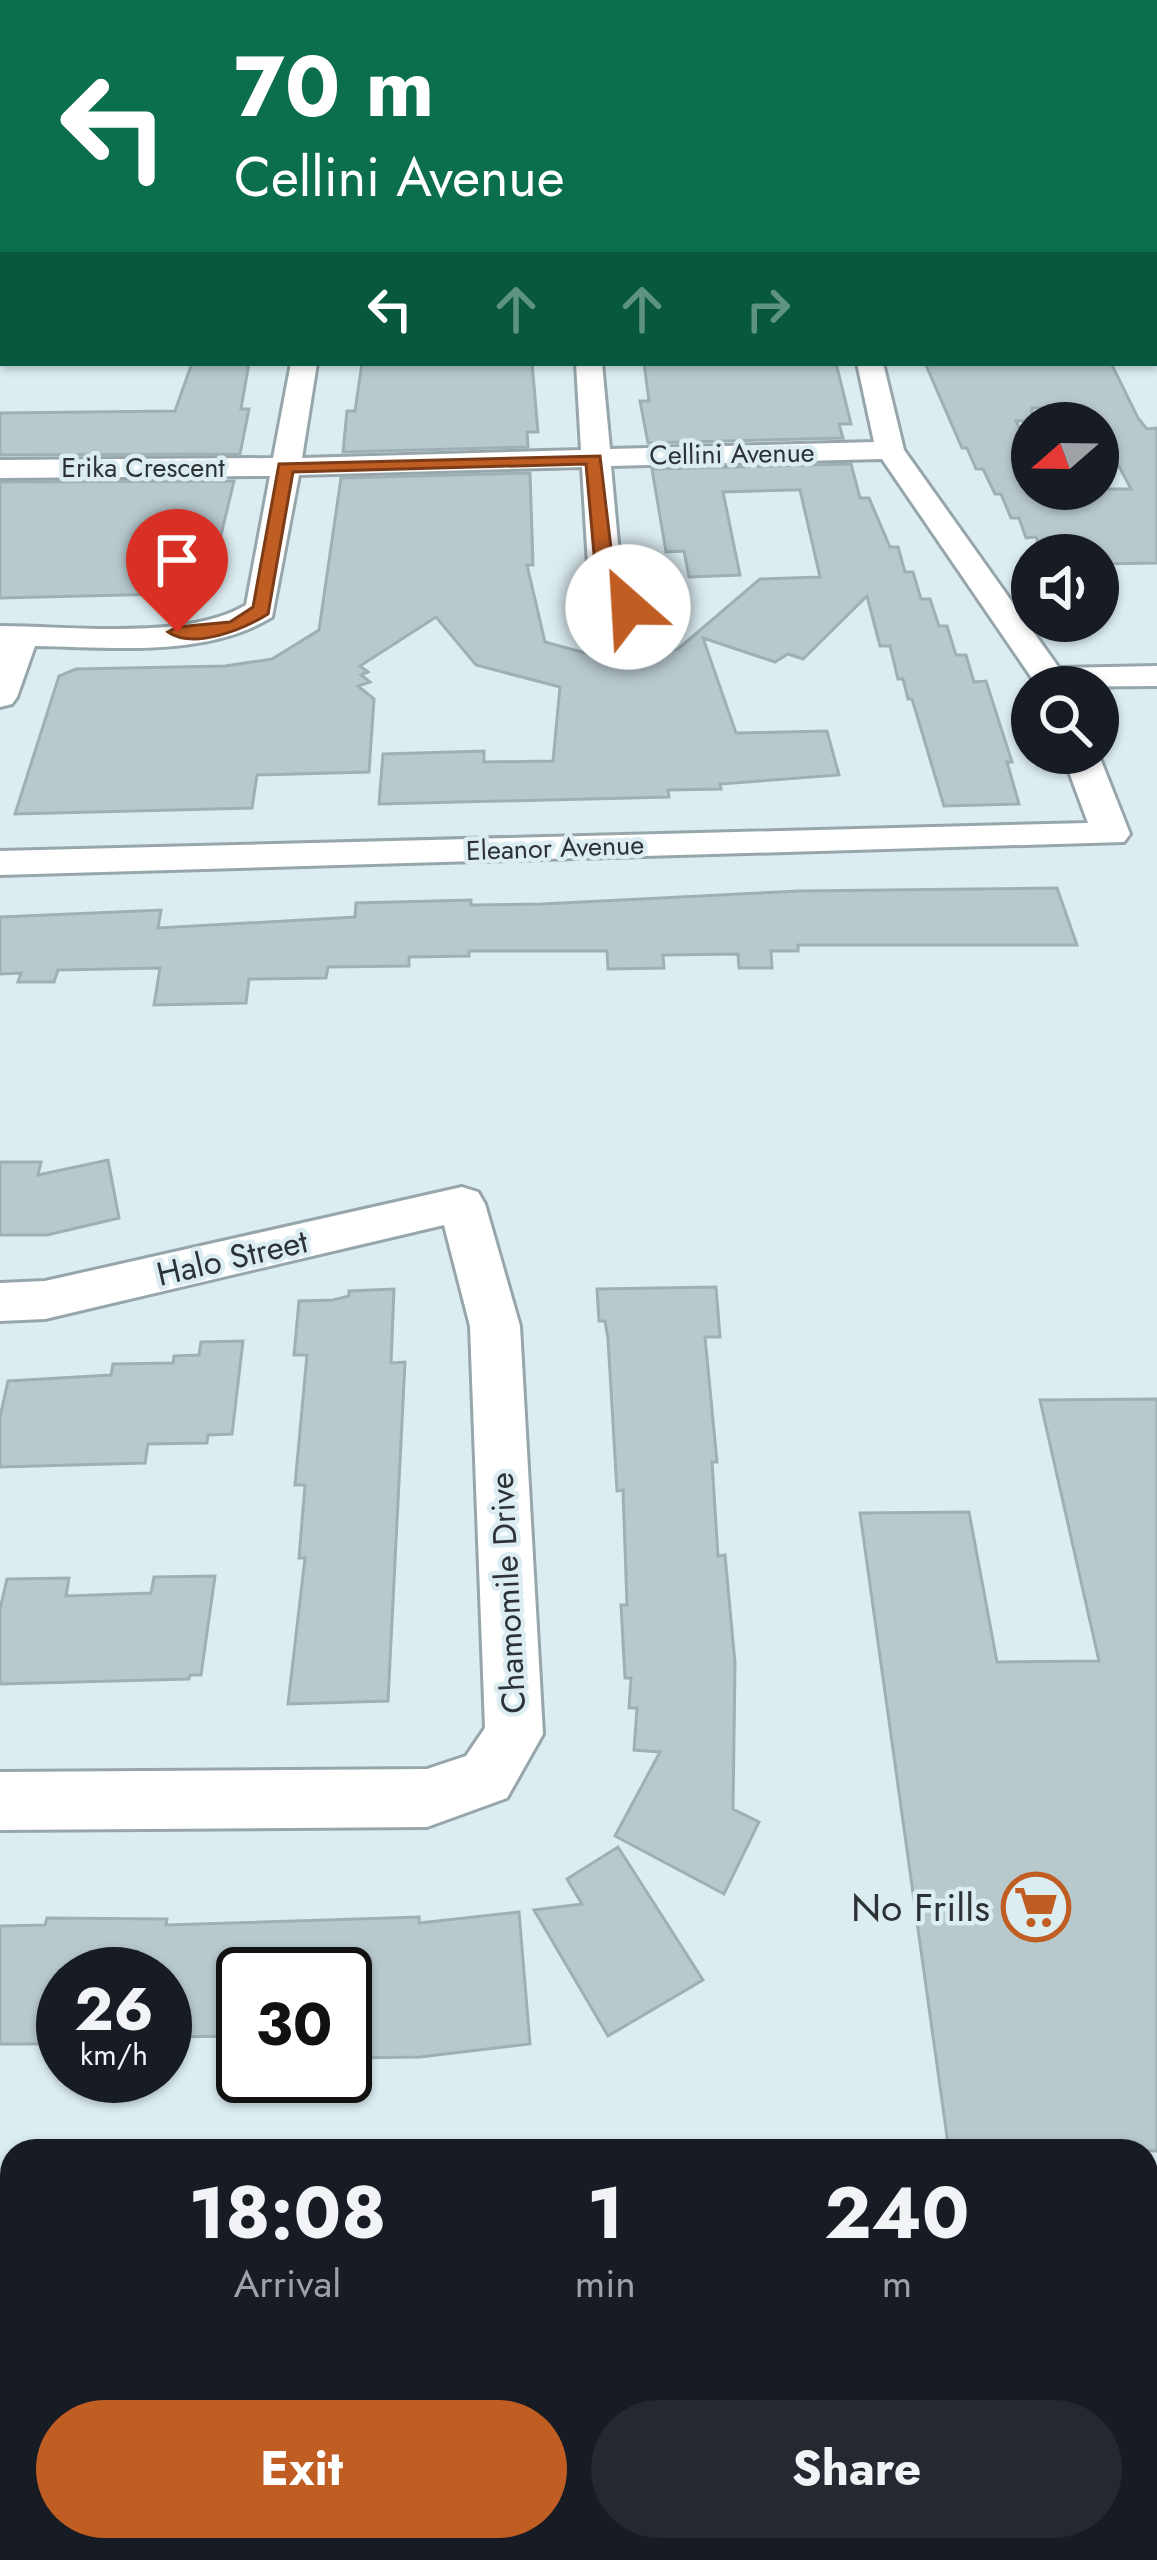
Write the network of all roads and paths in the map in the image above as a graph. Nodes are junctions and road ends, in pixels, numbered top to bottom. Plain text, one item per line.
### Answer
1 (303, 366) edge
2 (590, 366) edge
3 (871, 366) edge
4 (890, 451) junction
5 (594, 459) junction
6 (285, 467) junction
7 (0, 470) edge
8 (628, 607) dead end
9 (11, 636) edge
10 (1042, 666) edge
11 (1157, 676) edge
12 (1119, 678) edge
13 (0, 697) edge
14 (1088, 774) edge
15 (0, 863) edge
16 (462, 1204) joint
17 (0, 1302) edge
18 (0, 1801) edge

1 - 6 street
2 - 5 street
3 - 4 street
4 - 5 street, Cellini Avenue
4 - 10 street
5 - 6 street, Cellini Avenue
5 - 8 street
6 - 7 street, Erika Crescent
6 - 9 street
9 - 13 street
11 - 12 street
14 - 15 street, Eleanor Avenue
16 - 17 street, Halo Street
16 - 18 street, Chamomile Drive

